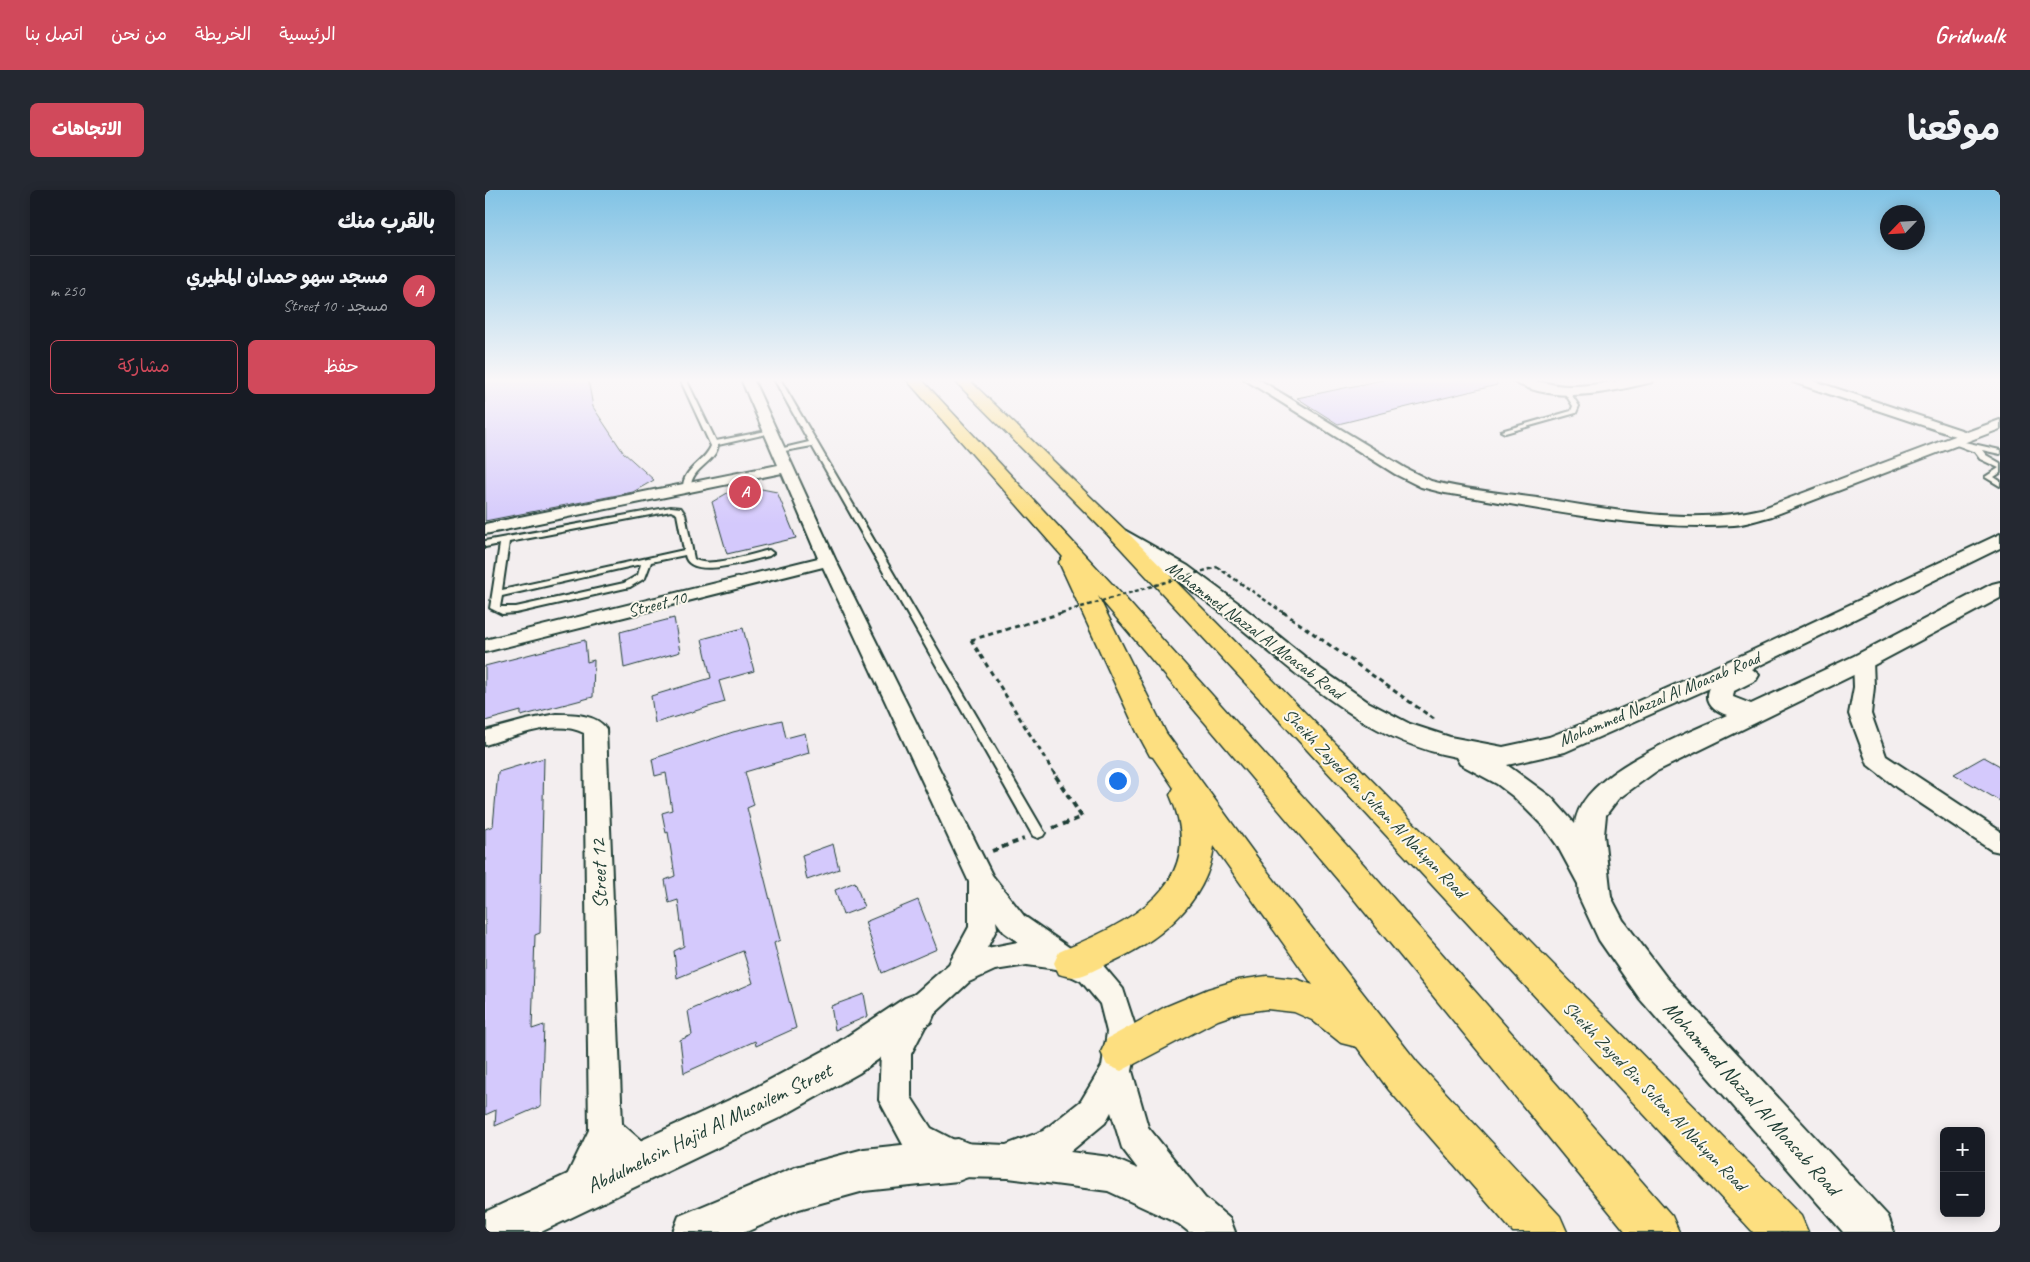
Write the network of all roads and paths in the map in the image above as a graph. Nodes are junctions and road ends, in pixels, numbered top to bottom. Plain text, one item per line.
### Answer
1 (707, 428) edge
2 (769, 428) edge
3 (805, 428) edge
4 (958, 428) edge
5 (1010, 428) edge
6 (1329, 428) edge
7 (1517, 428) edge
8 (1929, 428) edge
9 (1990, 428) edge
10 (1505, 431) dead end
11 (771, 432) junction
12 (1960, 439) junction
13 (715, 443) junction
14 (814, 443) junction
15 (779, 450) junction
16 (2000, 452) edge
17 (787, 468) junction
18 (2000, 468) edge
19 (2000, 484) edge
20 (687, 488) junction
21 (556, 514) junction
22 (485, 529) edge
23 (555, 530) junction
24 (1119, 535) junction
25 (1059, 538) junction
26 (505, 540) junction
27 (2000, 540) edge
28 (485, 544) edge
29 (689, 551) junction
30 (769, 553) dead end
31 (647, 560) junction
32 (828, 561) junction
33 (2000, 589) edge
34 (497, 594) junction
35 (1848, 615) junction
36 (485, 646) edge
37 (1863, 661) junction
38 (1756, 713) junction
39 (1151, 732) junction
40 (1443, 735) junction
41 (485, 738) edge
42 (1082, 817) dead end
43 (1039, 834) dead end
44 (2000, 843) edge
45 (983, 882) junction
46 (1595, 897) junction
47 (1066, 960) junction
48 (959, 973) junction
49 (918, 1010) junction
50 (1119, 1062) junction
51 (1403, 1076) junction
52 (606, 1132) junction
53 (958, 1160) junction
54 (1006, 1162) junction
55 (641, 1163) junction
56 (575, 1194) junction
57 (1205, 1222) edge
58 (492, 1232) edge
59 (695, 1232) edge
60 (1544, 1232) edge
61 (1656, 1232) edge
62 (1785, 1232) edge
63 (1872, 1232) edge

1 - 13 lane
2 - 11 street
3 - 14 lane
4 - 25 highway
5 - 24 highway, Sheikh Zayed Bin Sultan Al Nahyan Road
6 - 12 street
7 - 10 lane
8 - 12 street
9 - 12 street
11 - 13 lane
11 - 15 street
12 - 16 lane
12 - 18 lane
13 - 20 lane
14 - 15 lane
14 - 43 lane
15 - 17 street
17 - 20 street
17 - 32 street
18 - 19 lane
20 - 21 street
21 - 22 street
21 - 23 lane
23 - 26 lane
23 - 29 lane
24 - 40 street, Mohammed Nazzal Al Moasab Road
24 - 62 highway, Sheikh Zayed Bin Sultan Al Nahyan Road
25 - 39 highway
25 - 61 highway
26 - 28 lane
26 - 34 lane
27 - 35 street, Mohammed Nazzal Al Moasab Road
29 - 30 lane
29 - 31 lane
31 - 34 lane
31 - 34 lane
32 - 36 street, Street 10
32 - 45 street
33 - 37 street, Mohammed Nazzal Al Moasab Road
35 - 38 street
35 - 40 street, Mohammed Nazzal Al Moasab Road
37 - 38 street, Mohammed Nazzal Al Moasab Road
37 - 44 street
38 - 46 street, Mohammed Nazzal Al Moasab Road
39 - 47 highway
39 - 51 highway
40 - 42 path, bridge
40 - 46 street
41 - 52 street, Street 12
45 - 47 street
45 - 48 street
46 - 63 street, Mohammed Nazzal Al Moasab Road
47 - 48 street
47 - 50 street
48 - 49 street
49 - 53 street
49 - 55 street, Abdulmehsin Hajid Al Musailem Street
50 - 51 highway
50 - 54 street
50 - 57 street
51 - 60 highway
52 - 55 street
52 - 56 street, Street 12
53 - 54 street
53 - 59 street
54 - 57 street
55 - 56 street, Abdulmehsin Hajid Al Musailem Street
56 - 58 street, Abdulmehsin Hajid Al Musailem Street

